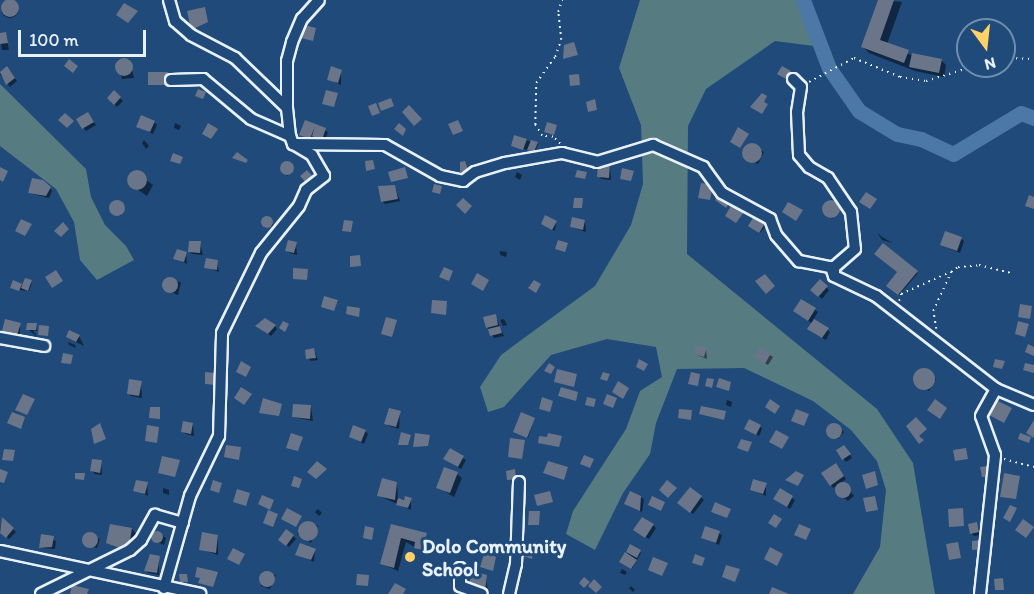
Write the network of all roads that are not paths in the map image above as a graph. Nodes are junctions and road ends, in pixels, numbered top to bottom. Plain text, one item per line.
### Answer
1 (169, 0) edge
2 (319, 0) edge
3 (171, 80) dead end
4 (797, 83) road end
5 (287, 108) junction
6 (292, 140) junction
7 (834, 276) junction
8 (0, 338) edge
9 (44, 346) dead end
10 (996, 389) junction
11 (1034, 405) edge
12 (519, 482) dead end
13 (183, 523) junction
14 (0, 551) edge
15 (460, 568) dead end
16 (89, 572) junction
17 (164, 588) junction
18 (41, 594) edge
19 (200, 594) edge
20 (482, 594) edge
21 (509, 594) edge
22 (980, 594) edge

1 - 5 street
2 - 5 street
3 - 6 street
4 - 7 street
5 - 6 street
6 - 7 street
6 - 13 street
7 - 10 street
8 - 9 street
10 - 11 street
10 - 22 street
12 - 21 street
13 - 16 street
13 - 17 street
14 - 16 street
15 - 20 street
16 - 17 street
16 - 18 street
17 - 19 street

